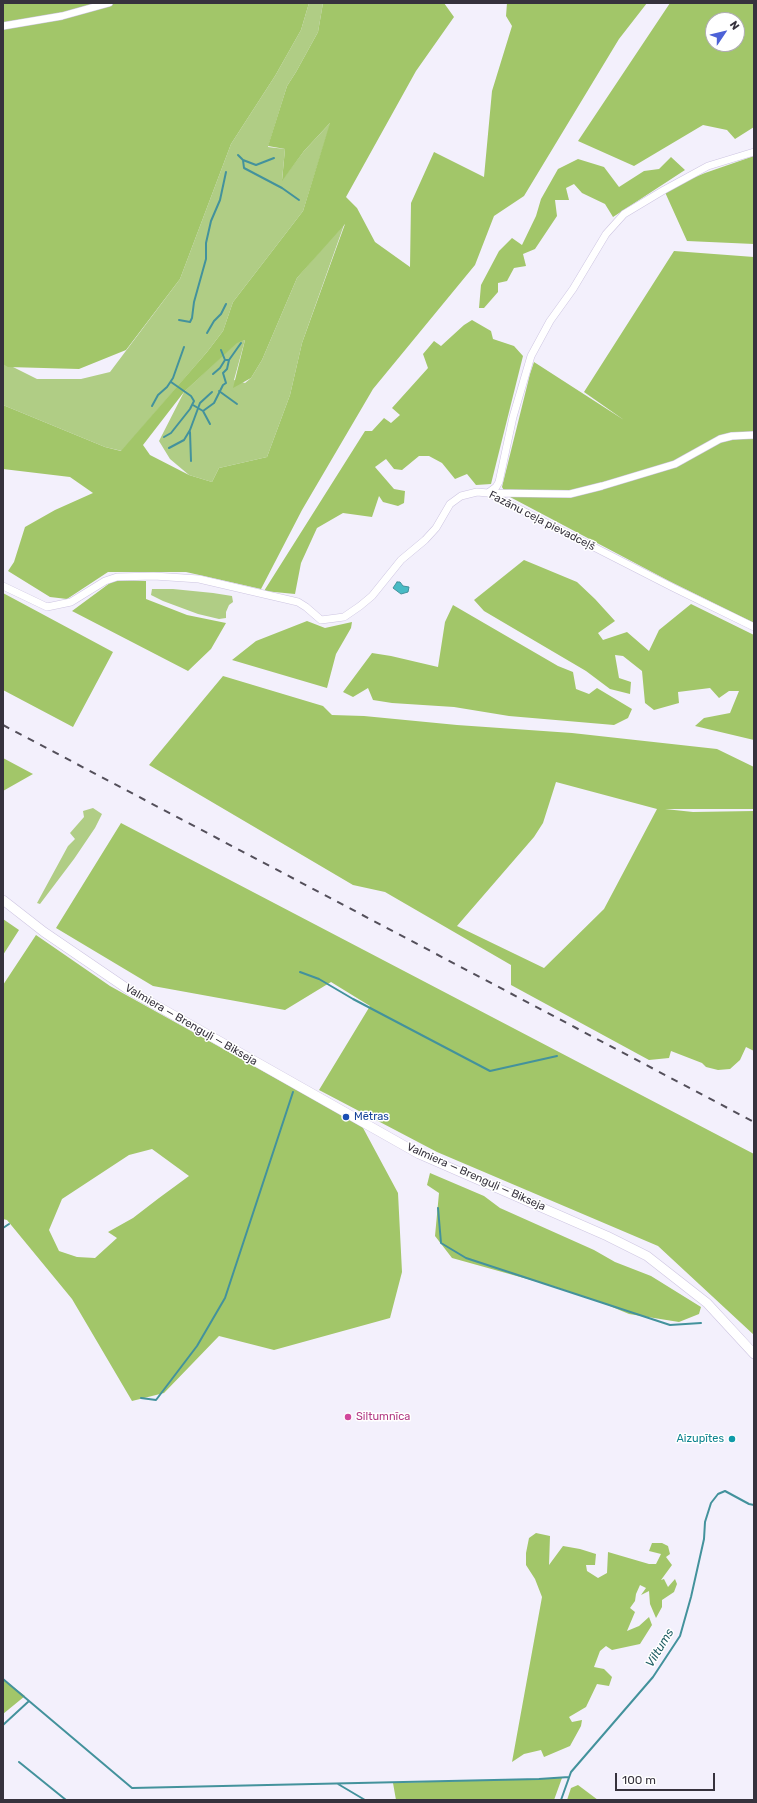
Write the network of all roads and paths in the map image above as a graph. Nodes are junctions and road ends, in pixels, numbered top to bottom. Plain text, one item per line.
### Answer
1 (109, 3) edge
2 (3, 26) edge
3 (754, 152) edge
4 (754, 435) edge
5 (488, 493) junction
6 (3, 586) edge
7 (754, 627) edge
8 (3, 900) edge
9 (754, 1354) edge

1 - 2 street
3 - 5 street
4 - 5 street
5 - 6 street, Fazānu ceļa pievadceļš
5 - 7 street, Fazānu ceļa pievadceļš
8 - 9 main road, Valmiera — Brenguļi — Bikseja

